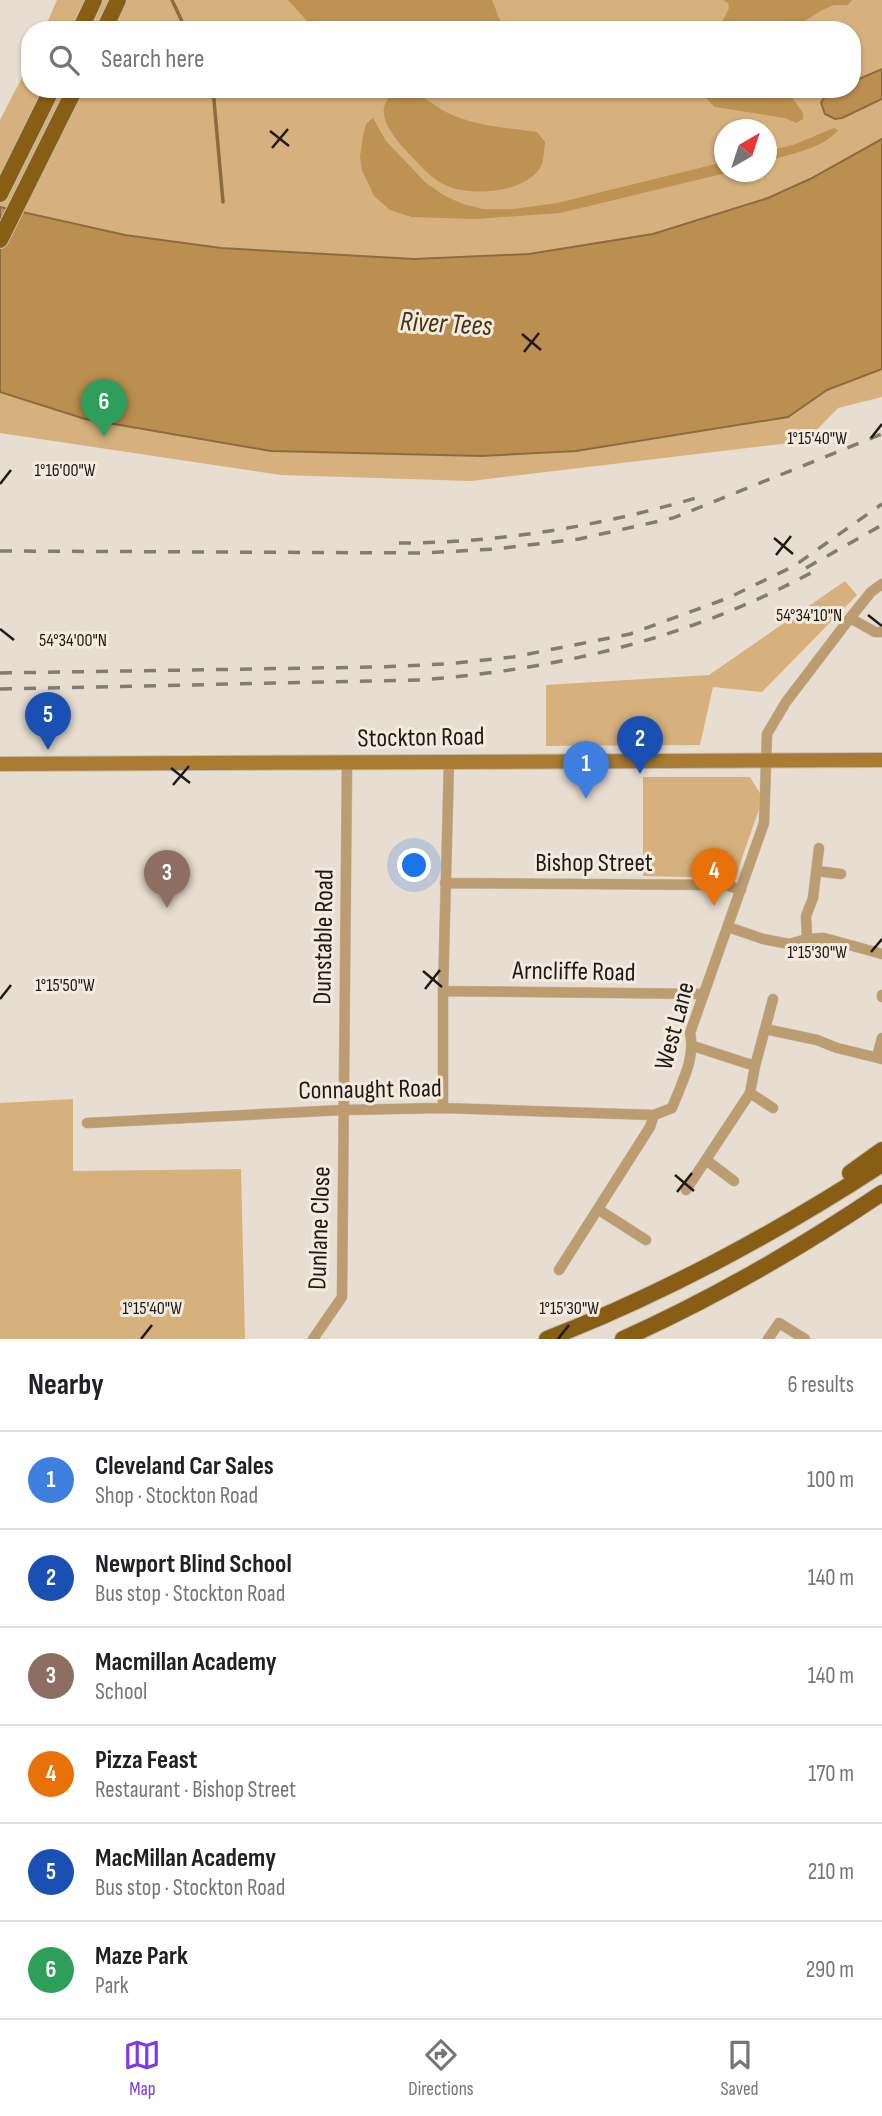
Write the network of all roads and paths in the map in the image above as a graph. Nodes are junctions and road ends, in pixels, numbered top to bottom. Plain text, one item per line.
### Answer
1 (94, 0) edge
2 (118, 0) edge
3 (84, 21) edge
4 (108, 21) edge
5 (48, 98) edge
6 (71, 98) edge
7 (0, 194) edge
8 (0, 240) edge
9 (882, 584) edge
10 (850, 618) junction
11 (882, 632) edge
12 (766, 760) junction
13 (882, 760) edge
14 (449, 762) junction
15 (0, 764) edge
16 (347, 764) junction
17 (819, 848) dead end
18 (817, 871) junction
19 (841, 874) dead end
20 (445, 883) junction
21 (741, 890) junction
22 (728, 927) junction
23 (807, 939) junction
24 (882, 954) edge
25 (443, 991) junction
26 (704, 995) junction
27 (773, 999) dead end
28 (765, 1029) junction
29 (882, 1038) edge
30 (693, 1046) junction
31 (880, 1058) edge
32 (755, 1066) junction
33 (750, 1093) junction
34 (443, 1108) junction
35 (772, 1108) dead end
36 (343, 1110) junction
37 (654, 1115) junction
38 (87, 1123) dead end
39 (882, 1150) edge
40 (706, 1160) junction
41 (882, 1164) edge
42 (734, 1181) dead end
43 (686, 1190) dead end
44 (882, 1193) edge
45 (882, 1202) edge
46 (599, 1210) junction
47 (795, 1216) junction
48 (841, 1221) junction
49 (646, 1240) dead end
50 (559, 1270) dead end
51 (313, 1339) edge
52 (547, 1339) edge
53 (623, 1339) edge
54 (768, 1339) edge
55 (804, 1339) edge

1 - 3 highway
2 - 4 highway
5 - 7 highway
6 - 8 highway
9 - 10 street, West Lane
10 - 11 street
10 - 12 street, West Lane
12 - 13 main road, Stockton Road
12 - 14 main road, Stockton Road
12 - 21 street, West Lane
14 - 16 main road, Stockton Road
14 - 20 street
15 - 16 main road, Stockton Road
16 - 36 street, Dunstable Road
17 - 18 street
18 - 19 street
18 - 23 street
20 - 21 street, Bishop Street
20 - 25 street
21 - 22 street, West Lane
22 - 23 street
22 - 26 street, West Lane
23 - 24 street
25 - 26 street, Arncliffe Road
25 - 34 street
26 - 30 street, West Lane
27 - 28 street
28 - 31 street
28 - 32 street
29 - 31 street
30 - 32 street
30 - 37 street, West Lane
32 - 33 street
33 - 35 street
33 - 40 street
34 - 36 street, Connaught Road
34 - 37 street, Connaught Road
36 - 38 street, Connaught Road
36 - 51 street, Dunlane Close
37 - 46 street, West Lane
39 - 47 highway
40 - 42 street
40 - 43 street
41 - 47 highway
44 - 48 highway
45 - 48 highway
46 - 49 street
46 - 50 street, West Lane
47 - 52 highway
48 - 53 highway
54 - 55 street

